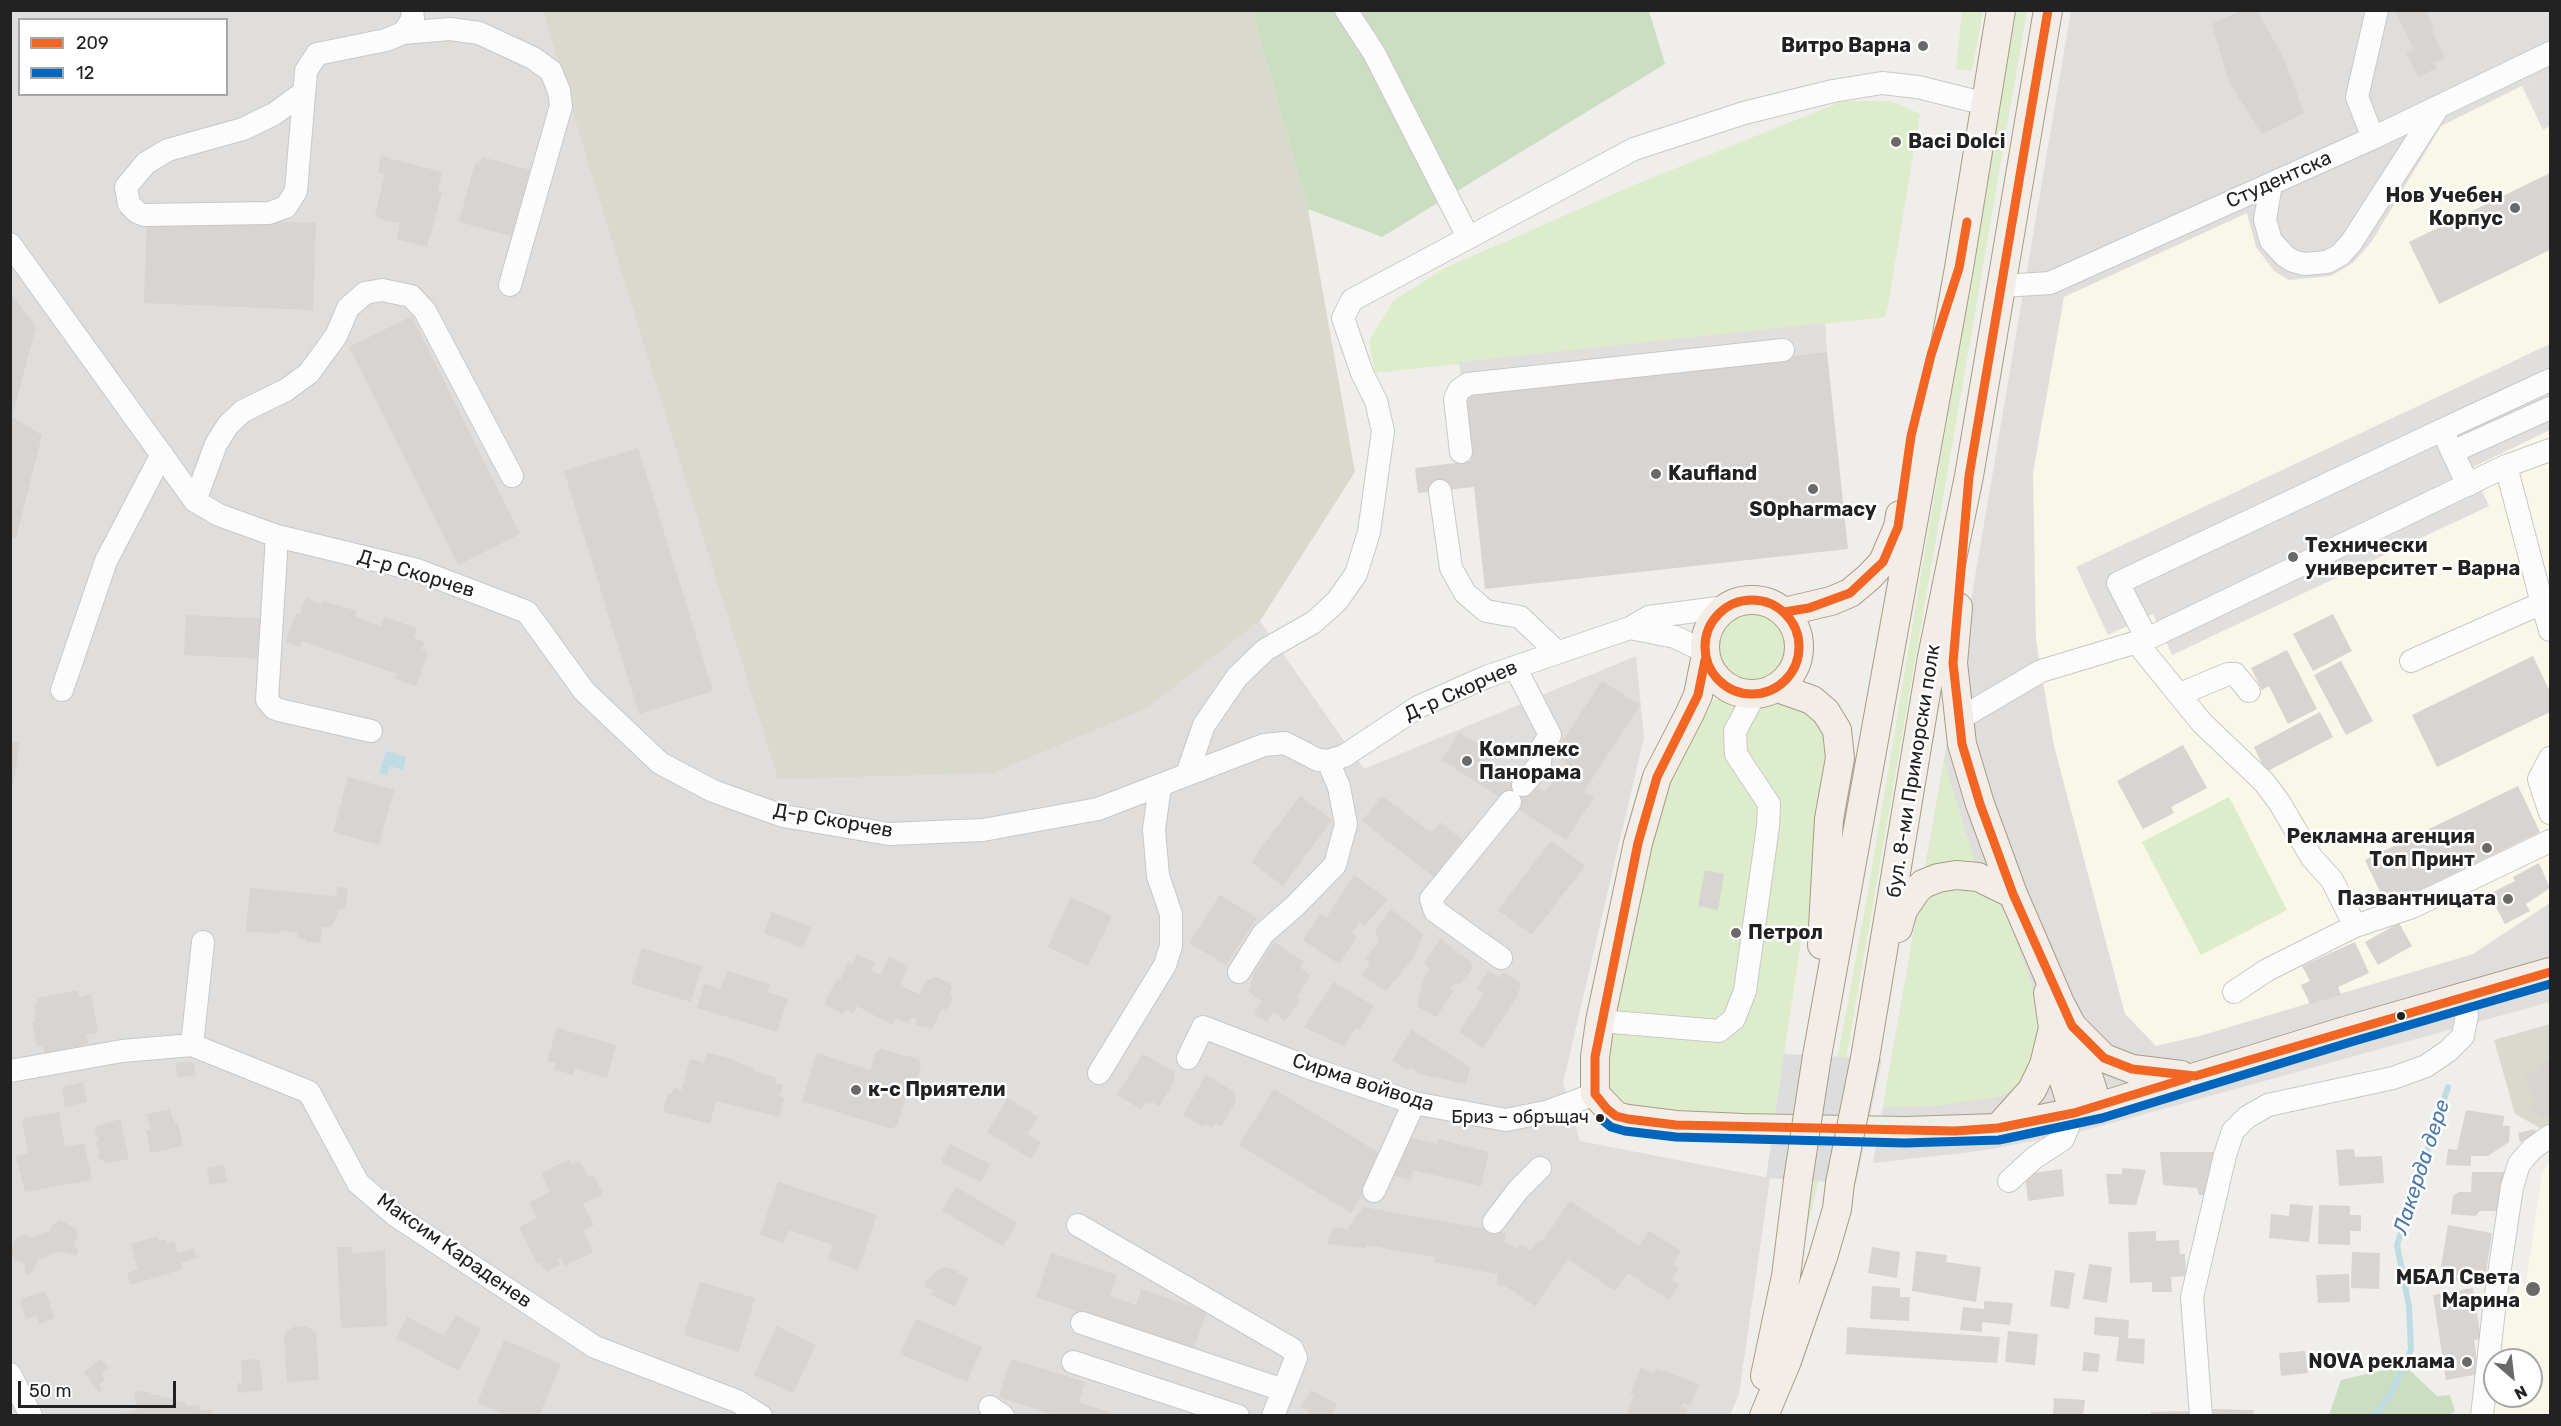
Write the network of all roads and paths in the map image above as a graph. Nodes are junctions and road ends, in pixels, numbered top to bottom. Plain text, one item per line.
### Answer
1 (412, 10) edge
2 (1346, 10) edge
3 (2001, 10) edge
4 (2048, 10) edge
5 (2377, 10) edge
6 (403, 33) junction
7 (2550, 53) edge
8 (304, 92) junction
9 (1986, 104) junction
10 (2437, 109) junction
11 (2373, 138) junction
12 (2271, 184) junction
13 (1468, 237) junction
14 (10, 244) edge
15 (1959, 268) junction
16 (510, 285) dead end
17 (2002, 286) junction
18 (1783, 350) dead end
19 (2550, 380) edge
20 (2550, 408) edge
21 (2442, 430) junction
22 (2550, 450) edge
23 (1461, 452) dead end
24 (2452, 452) junction
25 (162, 454) junction
26 (2506, 466) junction
27 (512, 476) dead end
28 (1968, 476) junction
29 (2468, 485) junction
30 (1440, 491) dead end
31 (195, 501) junction
32 (277, 536) junction
33 (2542, 603) junction
34 (1726, 607) junction
35 (1785, 612) junction
36 (1630, 628) junction
37 (2550, 630) edge
38 (2142, 641) junction
39 (1557, 652) junction
40 (1705, 655) junction
41 (2411, 661) dead end
42 (1515, 667) junction
43 (62, 690) dead end
44 (1757, 691) junction
45 (2249, 691) dead end
46 (2180, 694) junction
47 (1959, 719) junction
48 (371, 731) dead end
49 (1678, 739) junction
50 (2550, 758) edge
51 (1328, 761) junction
52 (1187, 774) junction
53 (1160, 786) junction
54 (2550, 813) edge
55 (2550, 840) edge
56 (2013, 894) junction
57 (2355, 926) junction
58 (203, 942) dead end
59 (1501, 958) dead end
60 (1239, 972) dead end
61 (2550, 972) edge
62 (2235, 992) dead end
63 (1878, 993) junction
64 (2462, 997) junction
65 (1600, 1021) junction
66 (1822, 1023) junction
67 (2061, 1032) junction
68 (192, 1045) junction
69 (1188, 1058) dead end
70 (10, 1071) edge
71 (1099, 1073) dead end
72 (2195, 1076) junction
73 (1595, 1094) junction
74 (1414, 1103) junction
75 (2086, 1110) junction
76 (1998, 1128) junction
77 (2550, 1136) edge
78 (1540, 1168) dead end
79 (2009, 1181) dead end
80 (1374, 1191) dead end
81 (1494, 1222) dead end
82 (1078, 1225) dead end
83 (1082, 1323) dead end
84 (1073, 1362) dead end
85 (10, 1374) edge
86 (1283, 1390) junction
87 (22, 1407) edge
88 (761, 1416) edge
89 (1238, 1416) edge
90 (1273, 1416) edge
91 (1755, 1416) edge
92 (1764, 1416) edge
93 (2201, 1416) edge
94 (2482, 1416) edge

1 - 6 street
2 - 13 street
3 - 9 main road
4 - 17 main road, бул. 8-ми Приморски полк
5 - 11 street
6 - 8 street
6 - 16 street
7 - 10 street, Студентска
8 - 8 street
9 - 13 street
9 - 15 main road
10 - 11 street, Студентска
10 - 12 street
11 - 12 street, Студентска
12 - 17 street, Студентска
13 - 52 street
14 - 25 street, Д-р Скорчев
15 - 35 main road
15 - 66 main road
17 - 28 main road, бул. 8-ми Приморски полк
18 - 23 street
19 - 21 street
20 - 24 street
21 - 24 street
21 - 38 street
22 - 26 street
24 - 29 street
25 - 31 street, Д-р Скорчев
25 - 43 street
26 - 29 street
26 - 33 street
27 - 31 street
28 - 47 main road
28 - 63 main road, бул. 8-ми Приморски полк
29 - 38 street
30 - 39 street
31 - 32 street, Д-р Скорчев
32 - 48 street
32 - 53 street, Д-р Скорчев
33 - 37 street
33 - 41 street
34 - 35 main road
34 - 36 street, Д-р Скорчев
34 - 40 main road
35 - 44 main road
36 - 39 street, Д-р Скорчев
36 - 40 street
38 - 46 street
38 - 47 street
39 - 42 street, Д-р Скорчев
40 - 44 main road
40 - 49 main road
42 - 51 street, Д-р Скорчев
42 - 59 street
44 - 49 main road
44 - 65 street
44 - 66 main road
45 - 46 street
46 - 57 street
47 - 56 main road
49 - 65 main road
50 - 54 street
51 - 52 street, Д-р Скорчев
51 - 60 street
52 - 53 street, Д-р Скорчев
53 - 71 street
55 - 57 street
56 - 63 main road
56 - 67 main road
57 - 62 street
58 - 68 street
61 - 64 main road
63 - 92 main road, бул. 8-ми Приморски полк, bridge
64 - 72 main road
64 - 93 street
65 - 73 main road
66 - 91 main road, bridge
67 - 72 main road
67 - 75 main road
67 - 76 main road
68 - 70 street, Максим Караденев
68 - 88 street, Максим Караденев
69 - 74 street, Сирма войвода
72 - 75 main road
73 - 74 street, Сирма войвода
73 - 76 main road
74 - 80 street
75 - 76 main road
75 - 79 street
77 - 94 street
78 - 81 street
82 - 86 street
83 - 86 street
84 - 89 street
85 - 87 street
86 - 90 street

